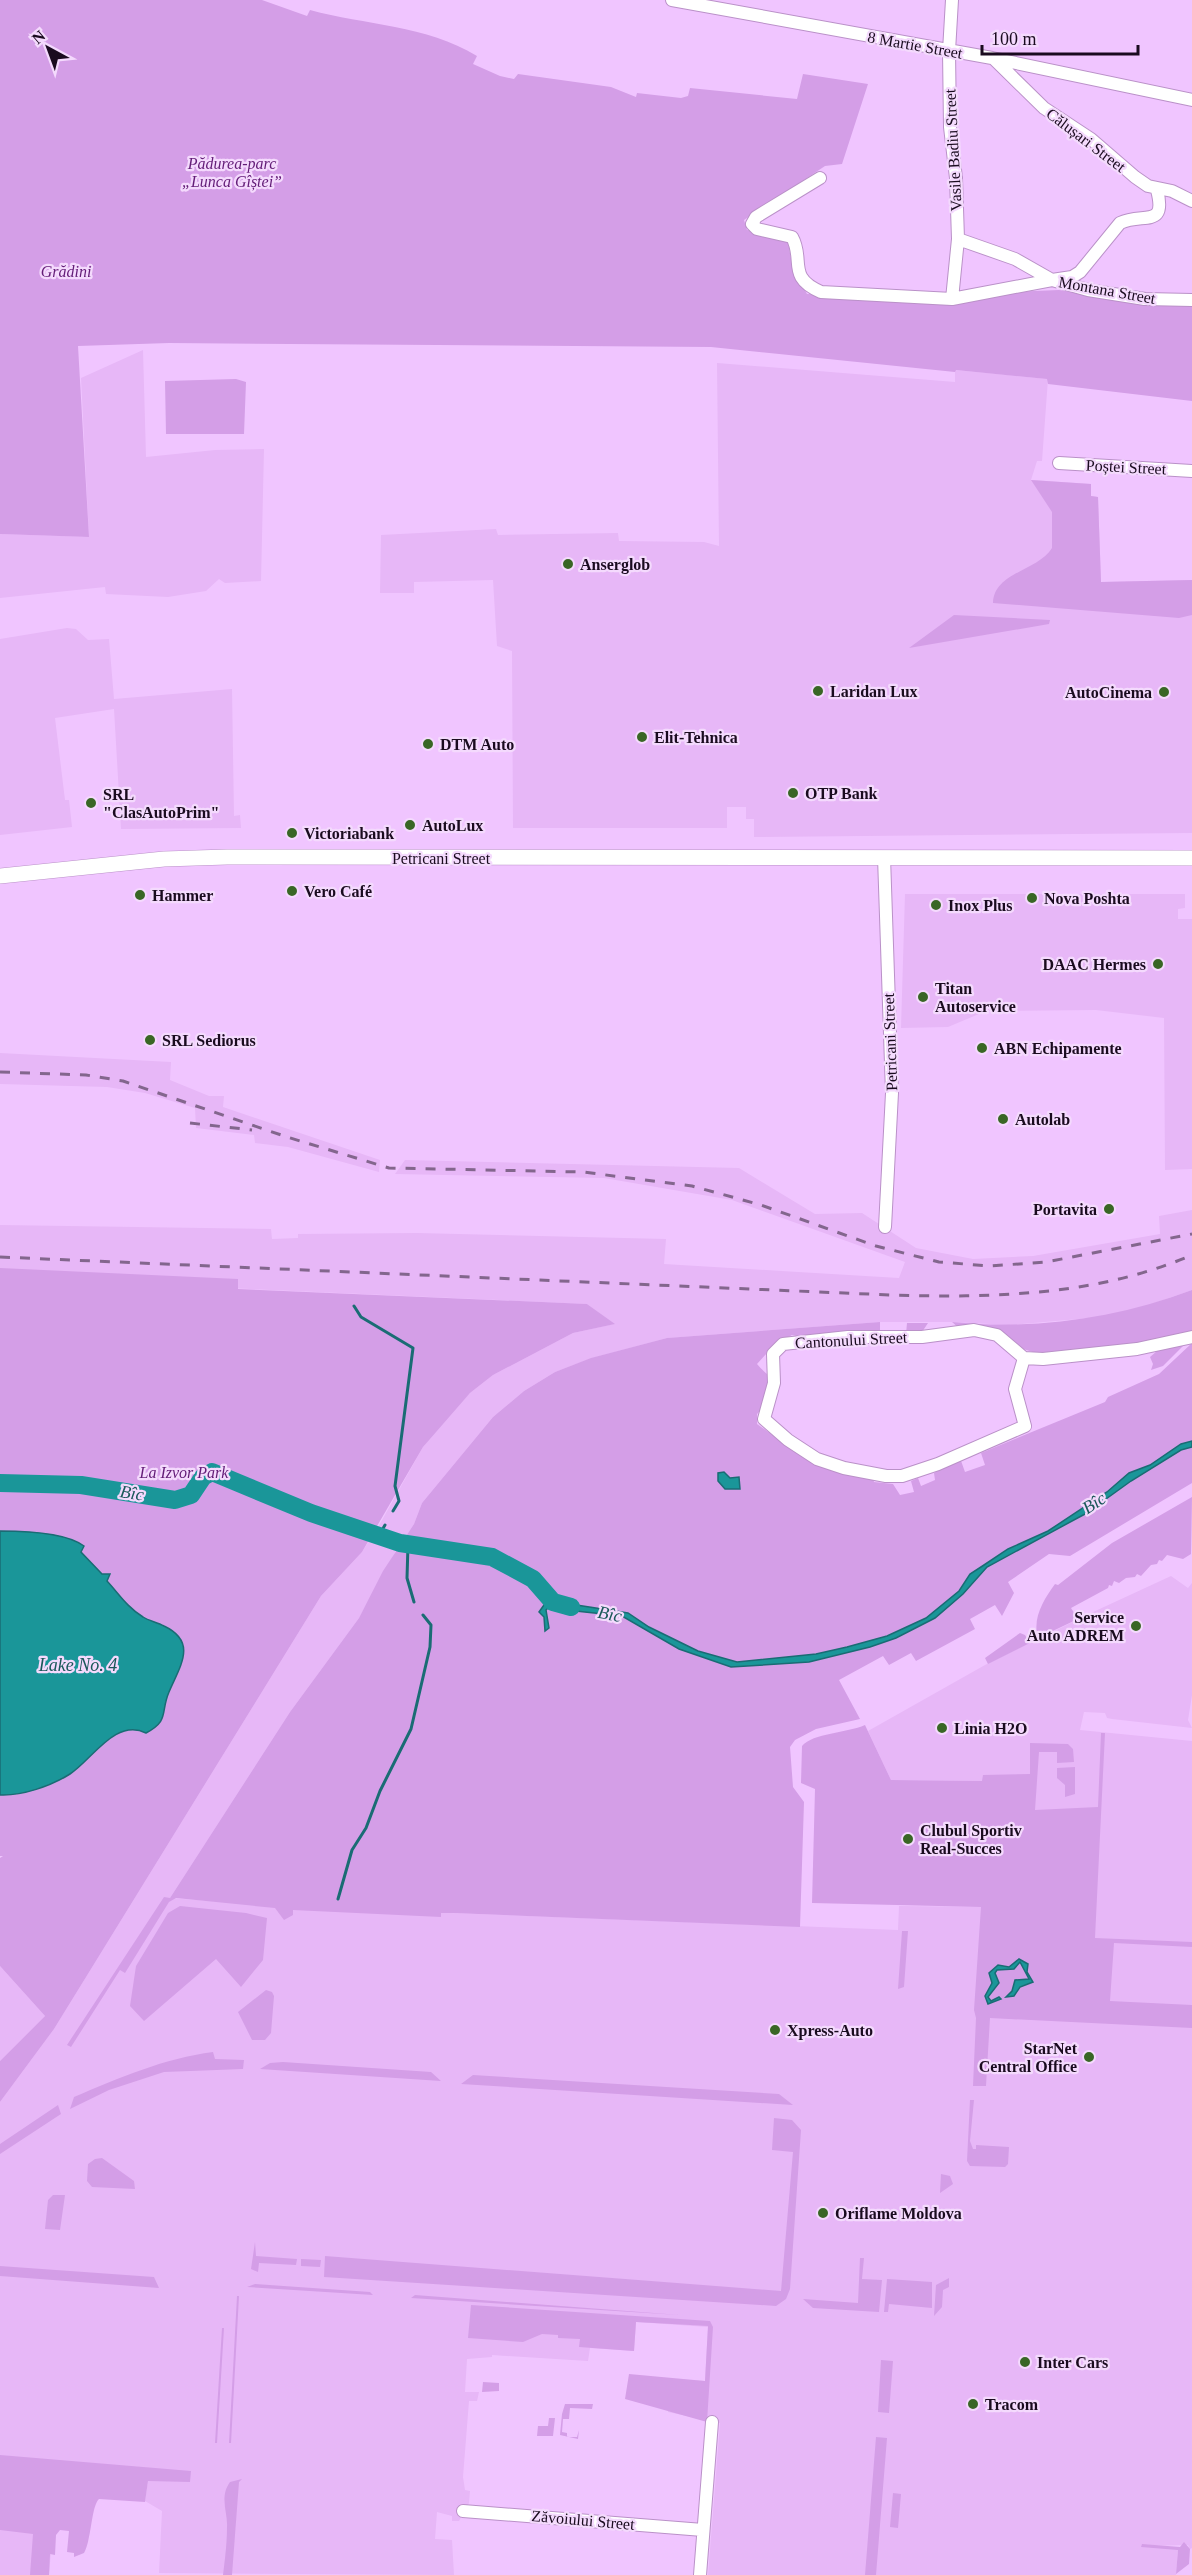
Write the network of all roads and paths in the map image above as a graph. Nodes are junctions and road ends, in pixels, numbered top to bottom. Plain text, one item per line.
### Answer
1 (672, 0) edge
2 (952, 0) edge
3 (949, 51) junction
4 (992, 58) junction
5 (1192, 100) edge
6 (820, 177) dead end
7 (1157, 189) junction
8 (1192, 201) edge
9 (958, 239) junction
10 (1052, 280) junction
11 (952, 299) junction
12 (1192, 300) edge
13 (1059, 463) dead end
14 (1192, 471) edge
15 (884, 856) junction
16 (1190, 857) edge
17 (0, 876) edge
18 (885, 1227) dead end
19 (1192, 1338) edge
20 (1024, 1358) junction
21 (712, 2422) dead end
22 (463, 2511) dead end
23 (703, 2530) junction
24 (700, 2575) edge

1 - 3 street, 8 Martie Street
2 - 3 street, Vasile Badiu Street
3 - 4 street, 8 Martie Street
3 - 9 street, Vasile Badiu Street
4 - 5 street, 8 Martie Street
4 - 7 street, Călușari Street
6 - 11 street, Montana Street
7 - 8 street, Călușari Street
7 - 10 street
9 - 10 street
9 - 11 street, Vasile Badiu Street
10 - 11 street, Montana Street
10 - 12 street, Montana Street
13 - 14 street, Poștei Street
15 - 16 main road, Petricani Street
15 - 17 main road, Petricani Street
15 - 18 street, Petricani Street
19 - 20 street
20 - 20 street, Cantonului Street
21 - 23 street
22 - 23 street, Zăvoiului Street
23 - 24 street

